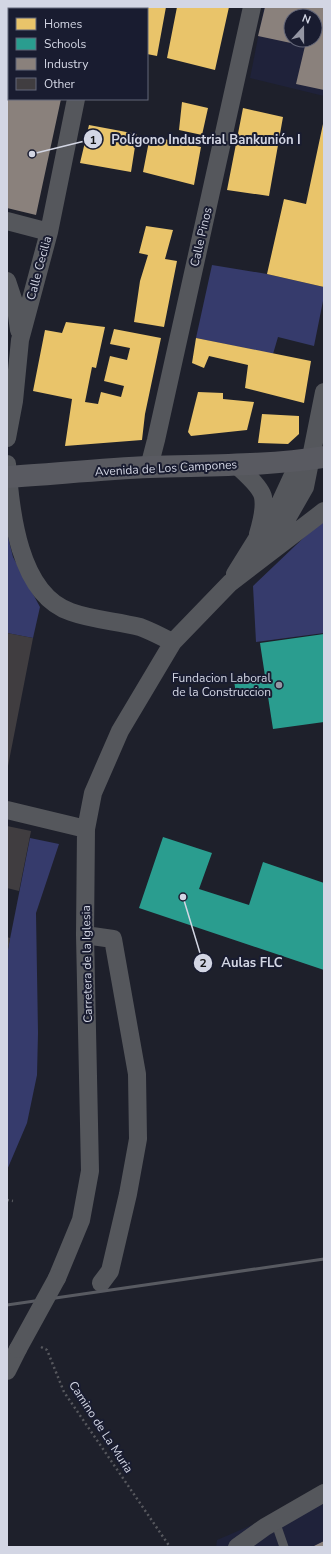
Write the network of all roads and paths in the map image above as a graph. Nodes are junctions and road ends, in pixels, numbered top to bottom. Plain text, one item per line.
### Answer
1 (252, 7) edge
2 (76, 100) edge
3 (7, 221) edge
4 (49, 232) junction
5 (7, 281) edge
6 (20, 340) junction
7 (324, 392) edge
8 (7, 438) edge
9 (318, 458) edge
10 (235, 464) junction
11 (149, 467) junction
12 (7, 473) edge
13 (324, 510) edge
14 (258, 537) junction
15 (256, 562) junction
16 (230, 583) junction
17 (173, 642) junction
18 (7, 810) edge
19 (86, 829) junction
20 (86, 935) junction
21 (7, 1200) edge
22 (13, 1202) dead end
23 (101, 1283) dead end
24 (40, 1347) dead end
25 (7, 1371) edge
26 (324, 1493) edge
27 (275, 1521) junction
28 (170, 1547) edge
29 (237, 1547) edge
30 (284, 1547) edge

1 - 11 street, Calle Pinos
2 - 4 street, Calle Cecilia
3 - 4 street
4 - 6 street, Calle Cecilia
5 - 6 street
6 - 8 street, Calle Cecilia
7 - 9 street
9 - 10 street, Avenida de Los Campones
9 - 14 street, Carretera de la Iglesia
9 - 15 street, Carretera de la Iglesia
10 - 11 street, Avenida de Los Campones
10 - 14 street, Carretera de la Iglesia
11 - 12 street, Avenida de Los Campones
12 - 17 street
13 - 15 street, Carretera de la Iglesia
14 - 16 street, Carretera de la Iglesia
15 - 16 street, Carretera de la Iglesia
16 - 17 street, Carretera de la Iglesia
17 - 19 street, Carretera de la Iglesia
18 - 19 street
19 - 20 street, Carretera de la Iglesia
20 - 23 street
20 - 25 street, Carretera de la Iglesia, bridge
21 - 22 path
24 - 28 path, Camino de La Muria
26 - 27 street
27 - 29 street
27 - 30 lane

